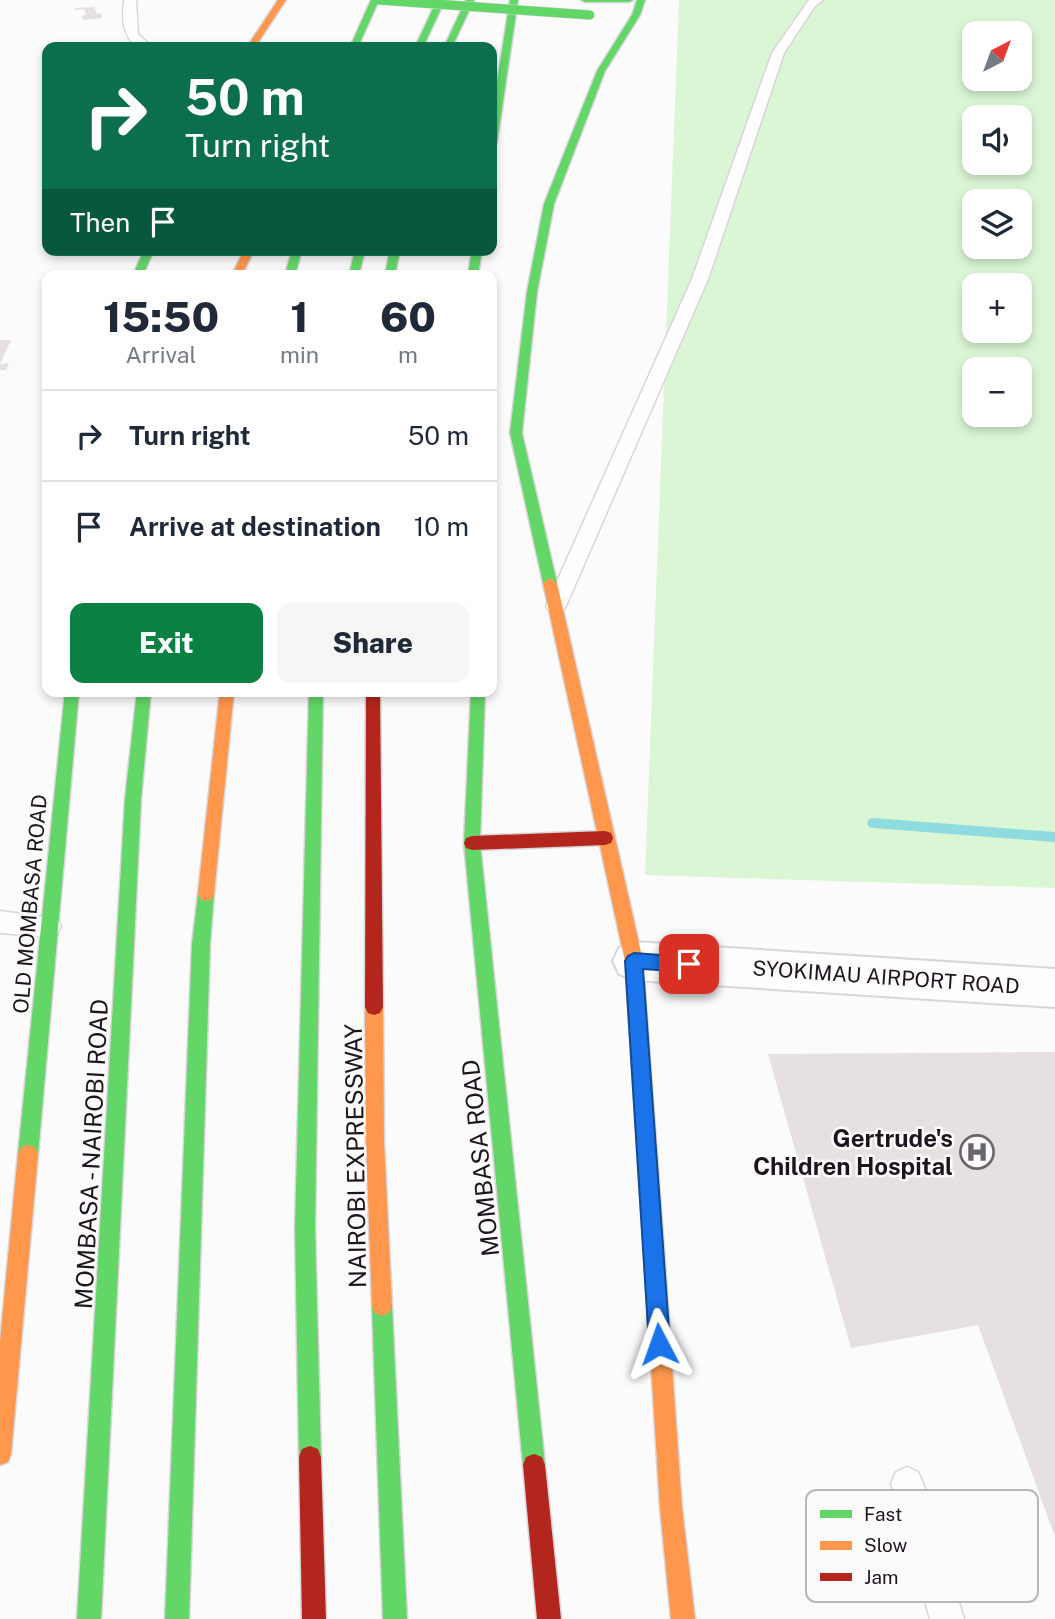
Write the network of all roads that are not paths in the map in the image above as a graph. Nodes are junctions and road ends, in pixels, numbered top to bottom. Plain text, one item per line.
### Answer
1 (130, 0) edge
2 (304, 0) edge
3 (377, 0) edge
4 (441, 0) edge
5 (470, 0) edge
6 (514, 0) edge
7 (629, 0) edge
8 (641, 0) edge
9 (817, 0) edge
10 (606, 1) edge
11 (280, 4) edge
12 (587, 8) edge
13 (624, 36) junction
14 (138, 42) edge
15 (254, 42) edge
16 (358, 42) edge
17 (421, 42) edge
18 (450, 42) edge
19 (497, 110) edge
20 (556, 606) junction
21 (71, 697) edge
22 (143, 697) edge
23 (227, 697) edge
24 (316, 697) edge
25 (373, 697) edge
26 (478, 697) edge
27 (605, 838) junction
28 (472, 843) junction
29 (0, 922) edge
30 (49, 926) junction
31 (634, 961) junction
32 (1055, 988) edge
33 (0, 1454) edge
34 (907, 1483) dead end
35 (909, 1490) edge
36 (942, 1602) edge
37 (89, 1619) edge
38 (177, 1619) edge
39 (314, 1619) edge
40 (395, 1619) edge
41 (548, 1619) edge
42 (683, 1619) edge
43 (947, 1619) edge

1 - 14 lane
2 - 11 main road
3 - 12 main road, bridge
3 - 16 main road
4 - 17 main road
5 - 18 main road
6 - 19 main road
7 - 10 main road
8 - 13 main road
9 - 20 lane
10 - 12 main road
11 - 15 main road
12 - 13 main road
13 - 20 main road
20 - 27 main road
21 - 30 main road, OLD MOMBASA ROAD
22 - 37 main road, MOMBASA - NAIROBI ROAD
23 - 38 main road
24 - 39 main road, NAIROBI EXPRESSWAY
25 - 40 main road, NAIROBI EXPRESSWAY
26 - 28 main road, MOMBASA ROAD
27 - 28 main road
27 - 31 main road
28 - 41 main road, MOMBASA ROAD
29 - 30 lane
30 - 33 main road, OLD MOMBASA ROAD
31 - 32 street, SYOKIMAU AIRPORT ROAD
31 - 42 main road
34 - 35 lane
36 - 43 lane

